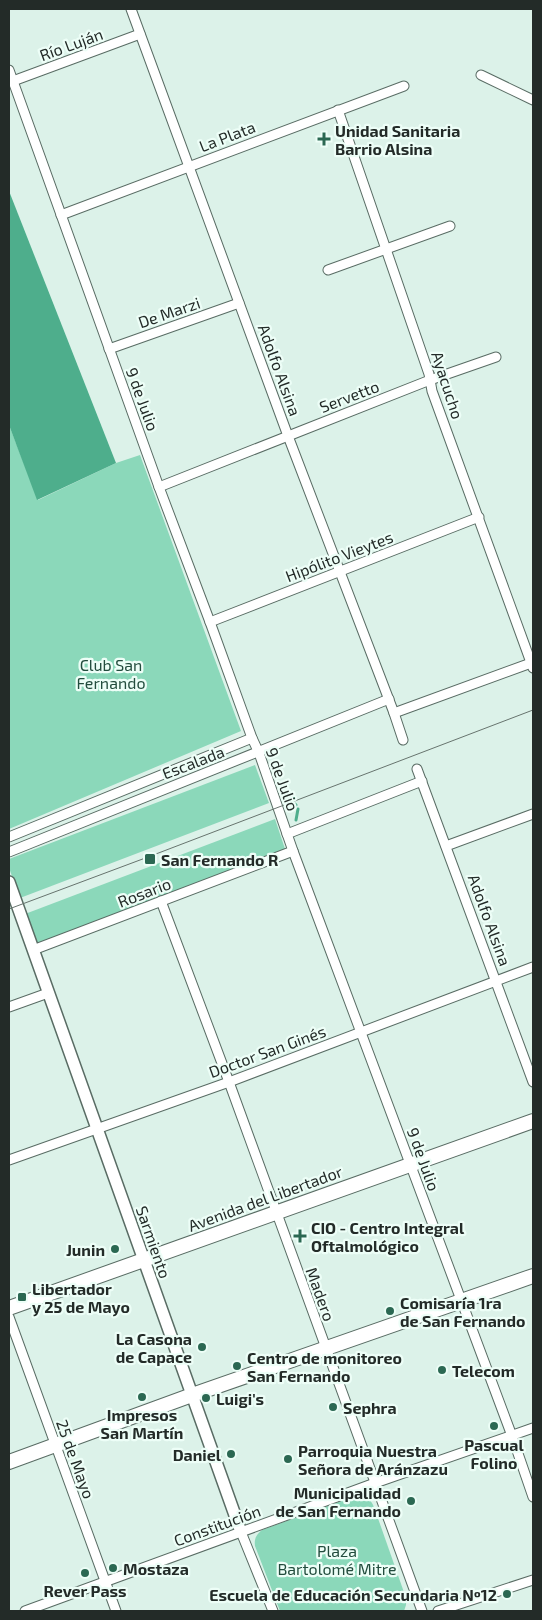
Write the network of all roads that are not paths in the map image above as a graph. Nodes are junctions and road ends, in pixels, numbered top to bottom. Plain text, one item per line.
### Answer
1 (130, 9) edge
2 (140, 34) junction
3 (9, 70) edge
4 (481, 75) dead end
5 (13, 81) junction
6 (404, 86) dead end
7 (533, 100) edge
8 (338, 110) junction
9 (189, 167) junction
10 (61, 215) junction
11 (450, 226) dead end
12 (386, 249) junction
13 (328, 270) dead end
14 (239, 303) junction
15 (109, 349) junction
16 (496, 357) dead end
17 (430, 380) junction
18 (288, 436) junction
19 (159, 487) junction
20 (479, 517) junction
21 (341, 572) junction
22 (210, 622) junction
23 (532, 665) edge
24 (389, 700) junction
25 (394, 713) junction
26 (252, 738) junction
27 (403, 740) dead end
28 (259, 753) junction
29 (417, 769) dead end
30 (422, 781) junction
31 (533, 814) edge
32 (287, 834) junction
33 (9, 837) edge
34 (446, 846) junction
35 (293, 851) junction
36 (9, 852) edge
37 (9, 882) edge
38 (161, 902) junction
39 (33, 950) junction
40 (533, 966) edge
41 (496, 980) junction
42 (48, 993) junction
43 (9, 1007) edge
44 (362, 1032) junction
45 (229, 1082) junction
46 (533, 1082) edge
47 (533, 1120) edge
48 (98, 1129) junction
49 (9, 1160) edge
50 (410, 1166) junction
51 (276, 1213) junction
52 (143, 1260) junction
53 (533, 1276) edge
54 (462, 1302) junction
55 (9, 1308) edge
56 (9, 1317) edge
57 (325, 1349) junction
58 (192, 1395) junction
59 (533, 1428) edge
60 (512, 1436) junction
61 (54, 1445) junction
62 (9, 1462) edge
63 (375, 1483) junction
64 (533, 1497) edge
65 (241, 1532) junction
66 (533, 1580) edge
67 (105, 1582) junction
68 (25, 1611) edge
69 (116, 1611) edge
70 (273, 1611) edge
71 (422, 1611) edge
72 (438, 1611) edge

1 - 2 street, Adolfo Alsina
2 - 5 street, Río Luján
2 - 9 street, Adolfo Alsina
3 - 5 street, 9 de Julio
4 - 7 street
5 - 10 street, 9 de Julio
6 - 8 street, La Plata
8 - 9 street, La Plata
8 - 12 street, Ayacucho
9 - 10 street, La Plata
9 - 14 street, Adolfo Alsina
10 - 15 street, 9 de Julio
11 - 12 street
12 - 13 street
12 - 17 street, Ayacucho
14 - 15 street, De Marzi
14 - 18 street, Adolfo Alsina
15 - 19 street, 9 de Julio
16 - 17 street, Servetto
17 - 18 street, Servetto
17 - 20 street, Ayacucho
18 - 19 street, Servetto
18 - 21 street, Adolfo Alsina
19 - 22 street, 9 de Julio
20 - 21 street, Hipólito Vieytes
20 - 23 street, Ayacucho
21 - 22 street, Hipólito Vieytes
21 - 24 street, Adolfo Alsina
22 - 26 street, 9 de Julio
23 - 25 street
24 - 25 street, Adolfo Alsina
24 - 28 street, Escalada
25 - 27 street, Adolfo Alsina
26 - 28 street, 9 de Julio
26 - 33 street, Escalada
28 - 32 street, 9 de Julio
28 - 36 street, Escalada
29 - 30 street, Adolfo Alsina
30 - 32 street
30 - 34 street, Adolfo Alsina
31 - 34 street
32 - 35 street, 9 de Julio
34 - 41 street, Adolfo Alsina
35 - 38 street, Rosario
35 - 44 street, 9 de Julio
37 - 39 street, Sarmiento
38 - 39 street, Rosario
38 - 45 street, Madero
39 - 42 street, Sarmiento
40 - 41 street, Doctor San Ginés
41 - 44 street, Doctor San Ginés
41 - 46 street, Adolfo Alsina
42 - 43 street
42 - 48 street, Sarmiento
44 - 45 street, Doctor San Ginés
44 - 50 street, 9 de Julio
45 - 48 street, Doctor San Ginés
45 - 51 street, Madero
47 - 50 main road, Avenida del Libertador
48 - 49 street, Doctor San Ginés
48 - 52 street, Sarmiento
50 - 51 main road, Avenida del Libertador
50 - 54 street, 9 de Julio
51 - 52 main road, Avenida del Libertador
51 - 57 street, Madero
52 - 55 main road, Avenida del Libertador
52 - 58 street, Sarmiento
53 - 54 main road
54 - 57 main road
54 - 60 street, 9 de Julio
56 - 61 street, 25 de Mayo
57 - 58 main road
57 - 63 street, Madero
58 - 61 main road
58 - 65 street, Sarmiento
59 - 60 street, Constitución
60 - 63 street, Constitución
60 - 64 street, 9 de Julio
61 - 62 main road
61 - 67 street, 25 de Mayo
63 - 65 street, Constitución
63 - 71 street, Madero
65 - 67 street, Constitución
65 - 70 street, Sarmiento
66 - 72 street
67 - 68 street, Constitución
67 - 69 street, 25 de Mayo

